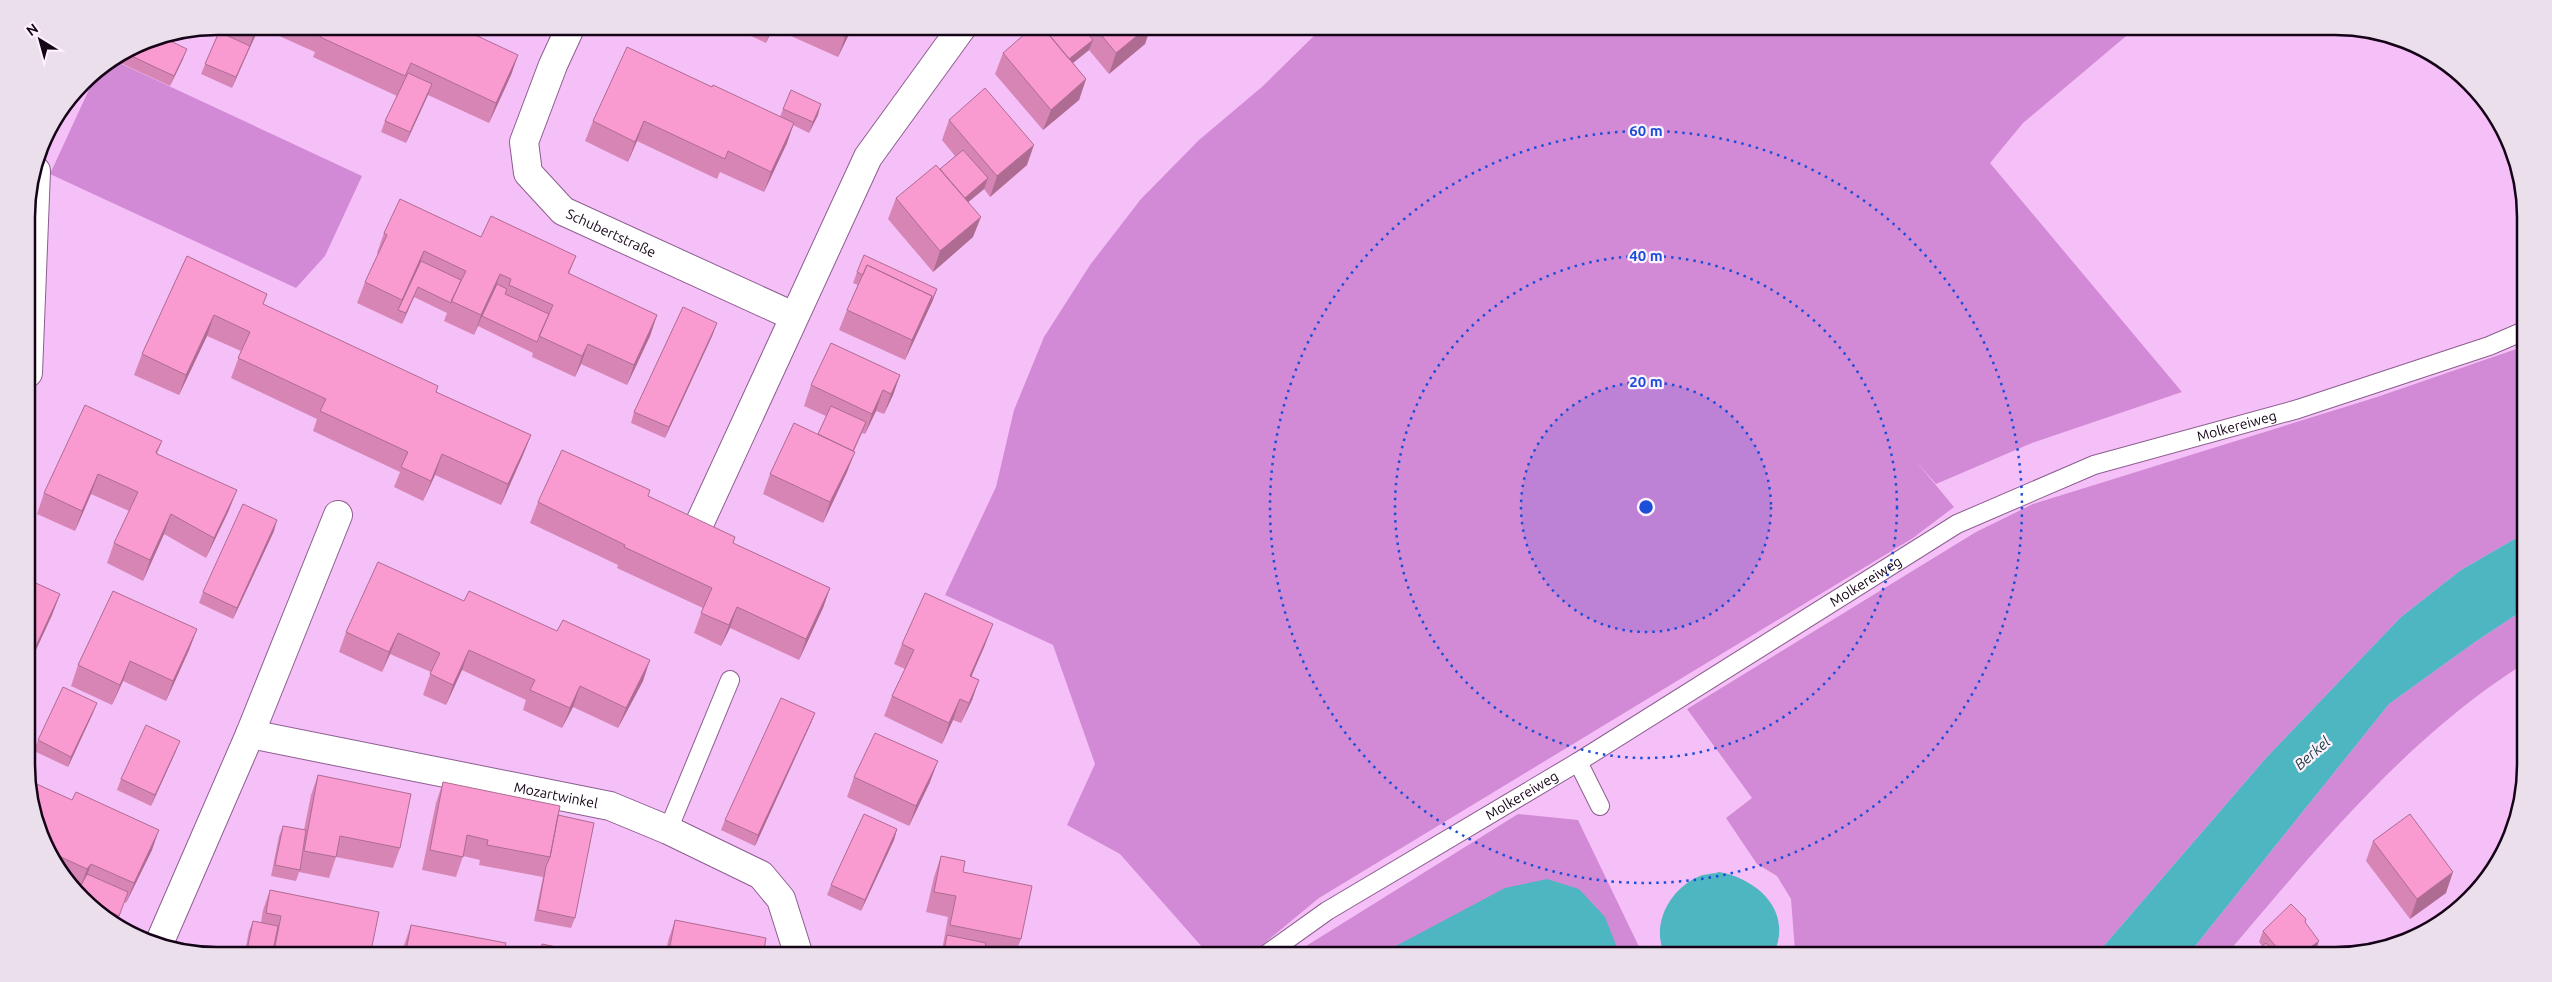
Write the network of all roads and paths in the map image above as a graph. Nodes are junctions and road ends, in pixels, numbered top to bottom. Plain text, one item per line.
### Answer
1 (567, 35) edge
2 (956, 35) edge
3 (793, 316) junction
4 (2517, 334) edge
5 (338, 515) dead end
6 (696, 530) edge
7 (730, 680) dead end
8 (250, 734) junction
9 (1578, 762) junction
10 (1600, 806) dead end
11 (668, 830) junction
12 (162, 938) edge
13 (796, 947) edge
14 (1276, 947) edge

1 - 3 street, Schubertstraße
2 - 3 street
3 - 6 street
4 - 9 lane, Molkereiweg
5 - 8 street
7 - 11 lane
8 - 11 street, Mozartwinkel
8 - 12 street
9 - 10 lane
9 - 14 lane, Molkereiweg
11 - 13 street, Mozartwinkel

